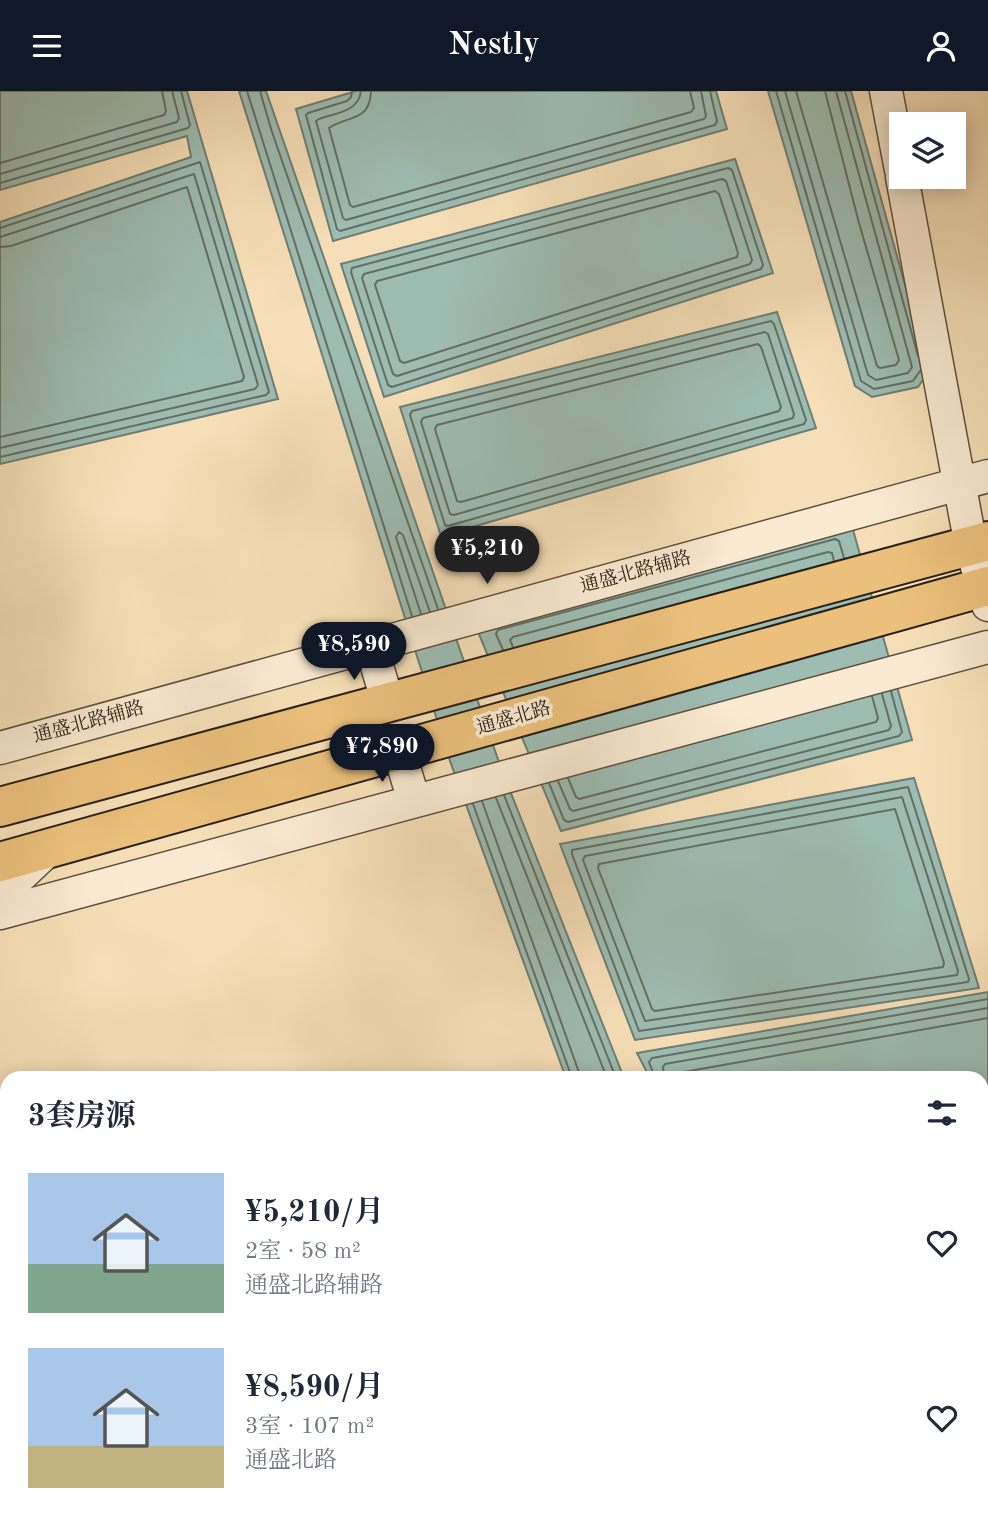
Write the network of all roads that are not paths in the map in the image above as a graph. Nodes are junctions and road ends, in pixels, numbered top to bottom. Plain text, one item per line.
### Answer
1 (886, 91) edge
2 (890, 112) edge
3 (905, 189) edge
4 (974, 479) edge
5 (979, 544) edge
6 (986, 593) edge
7 (371, 646) junction
8 (988, 647) edge
9 (388, 703) junction
10 (0, 748) edge
11 (399, 751) junction
12 (10, 799) edge
13 (414, 801) junction
14 (51, 848) junction
15 (0, 862) edge
16 (0, 895) edge
17 (0, 912) edge

1 - 2 street
3 - 4 street
4 - 5 street
4 - 7 street, 通盛北路辅路
5 - 6 street
5 - 9 main road
6 - 11 main road, 通盛北路
7 - 9 street
7 - 10 street, 通盛北路辅路
8 - 13 street
9 - 12 main road
11 - 13 street
11 - 14 main road, 通盛北路
13 - 17 street
14 - 15 main road, 通盛北路
14 - 16 street

